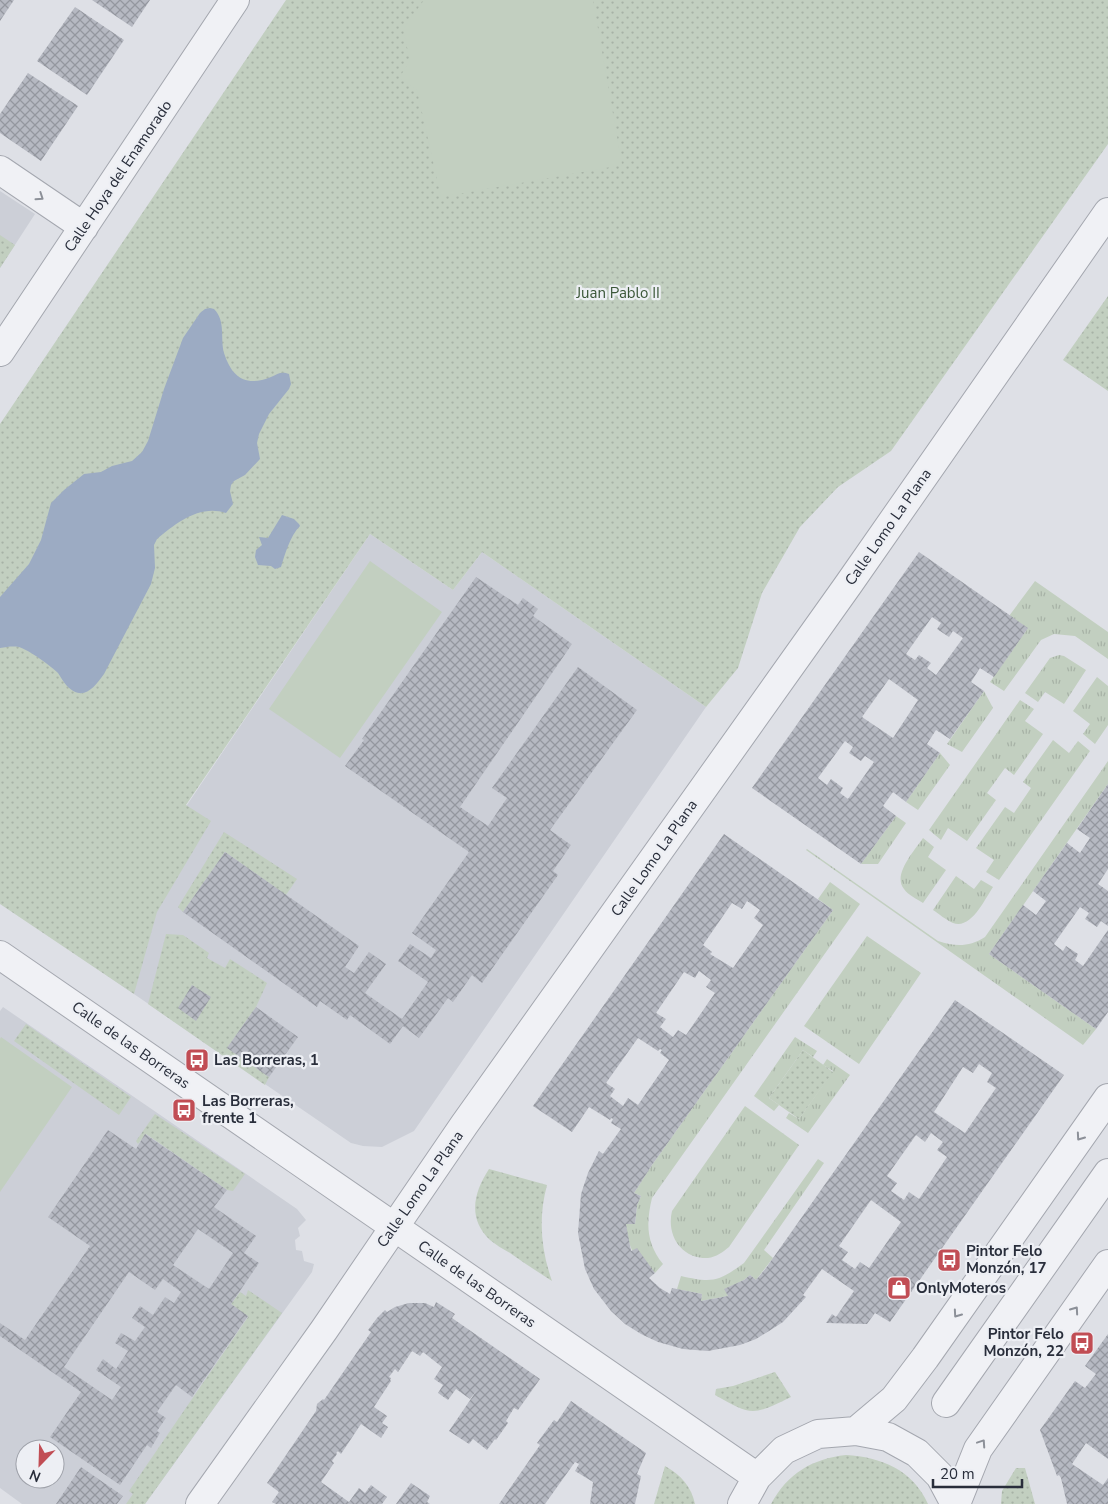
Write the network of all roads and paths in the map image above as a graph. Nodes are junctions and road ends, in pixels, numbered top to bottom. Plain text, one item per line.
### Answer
1 (235, 0) edge
2 (0, 170) edge
3 (1108, 212) edge
4 (84, 227) junction
5 (0, 352) edge
6 (0, 955) edge
7 (1108, 1098) edge
8 (1108, 1173) edge
9 (394, 1226) junction
10 (1108, 1264) edge
11 (946, 1403) dead end
12 (856, 1431) junction
13 (757, 1477) junction
14 (200, 1504) edge
15 (742, 1504) edge
16 (956, 1504) edge

1 - 4 street, Calle Hoya del Enamorado
2 -> 4 street
3 - 9 street, Calle Lomo La Plana
4 - 5 street, Calle Hoya del Enamorado
6 - 9 street, Calle de las Borreras
7 -> 12 street
8 - 11 street
9 - 13 street, Calle de las Borreras
9 - 14 street, Calle Lomo La Plana
16 -> 10 street
12 - 13 street
12 - 16 street
13 - 15 street

